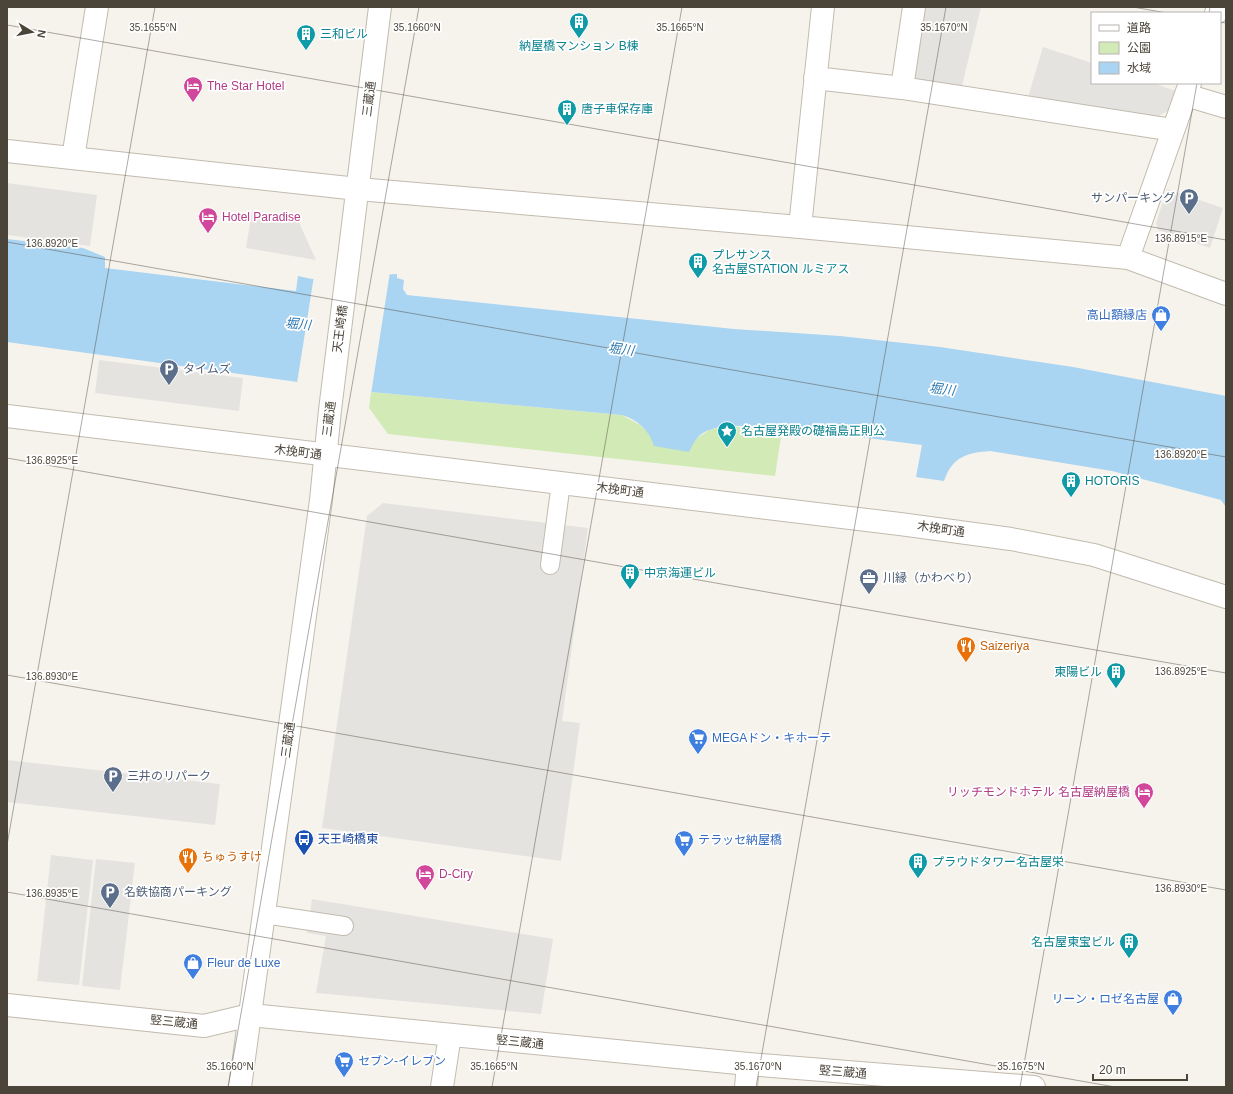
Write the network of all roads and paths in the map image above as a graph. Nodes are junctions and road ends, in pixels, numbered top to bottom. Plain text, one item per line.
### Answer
1 (97, 7) edge
2 (380, 7) edge
3 (822, 7) edge
4 (914, 7) edge
5 (815, 78) junction
6 (902, 88) junction
7 (1188, 89) edge
8 (1226, 107) edge
9 (1173, 130) junction
10 (7, 151) edge
11 (73, 158) junction
12 (358, 189) junction
13 (800, 227) junction
14 (1128, 258) junction
15 (348, 263) joint
16 (1226, 294) edge
17 (332, 394) joint
18 (7, 416) edge
19 (325, 455) junction
20 (561, 483) junction
21 (550, 565) dead end
22 (1226, 597) edge
23 (264, 914) junction
24 (344, 926) dead end
25 (7, 1005) edge
26 (250, 1016) junction
27 (450, 1035) junction
28 (748, 1064) junction
29 (240, 1087) edge
30 (442, 1087) edge
31 (746, 1087) edge
32 (1034, 1087) edge

1 - 11 street
2 - 12 street, 三蔵通
3 - 5 street
4 - 6 street
5 - 6 street
5 - 13 street
6 - 9 street
7 - 8 street
7 - 9 street
9 - 14 street
10 - 11 street
11 - 12 street
12 - 13 street
12 - 15 street, 三蔵通
13 - 14 street
14 - 16 street
15 - 17 street, 天王崎橋
17 - 19 street, 三蔵通
18 - 19 street, 木挽町通
19 - 20 street, 木挽町通
19 - 23 street, 三蔵通
20 - 21 lane
20 - 22 street, 木挽町通
23 - 24 lane
23 - 26 street, 三蔵通
25 - 26 street, 竪三蔵通
26 - 27 street, 竪三蔵通
26 - 29 street, 三蔵通
27 - 28 street, 竪三蔵通
27 - 30 street
28 - 31 street
28 - 32 street, 竪三蔵通

